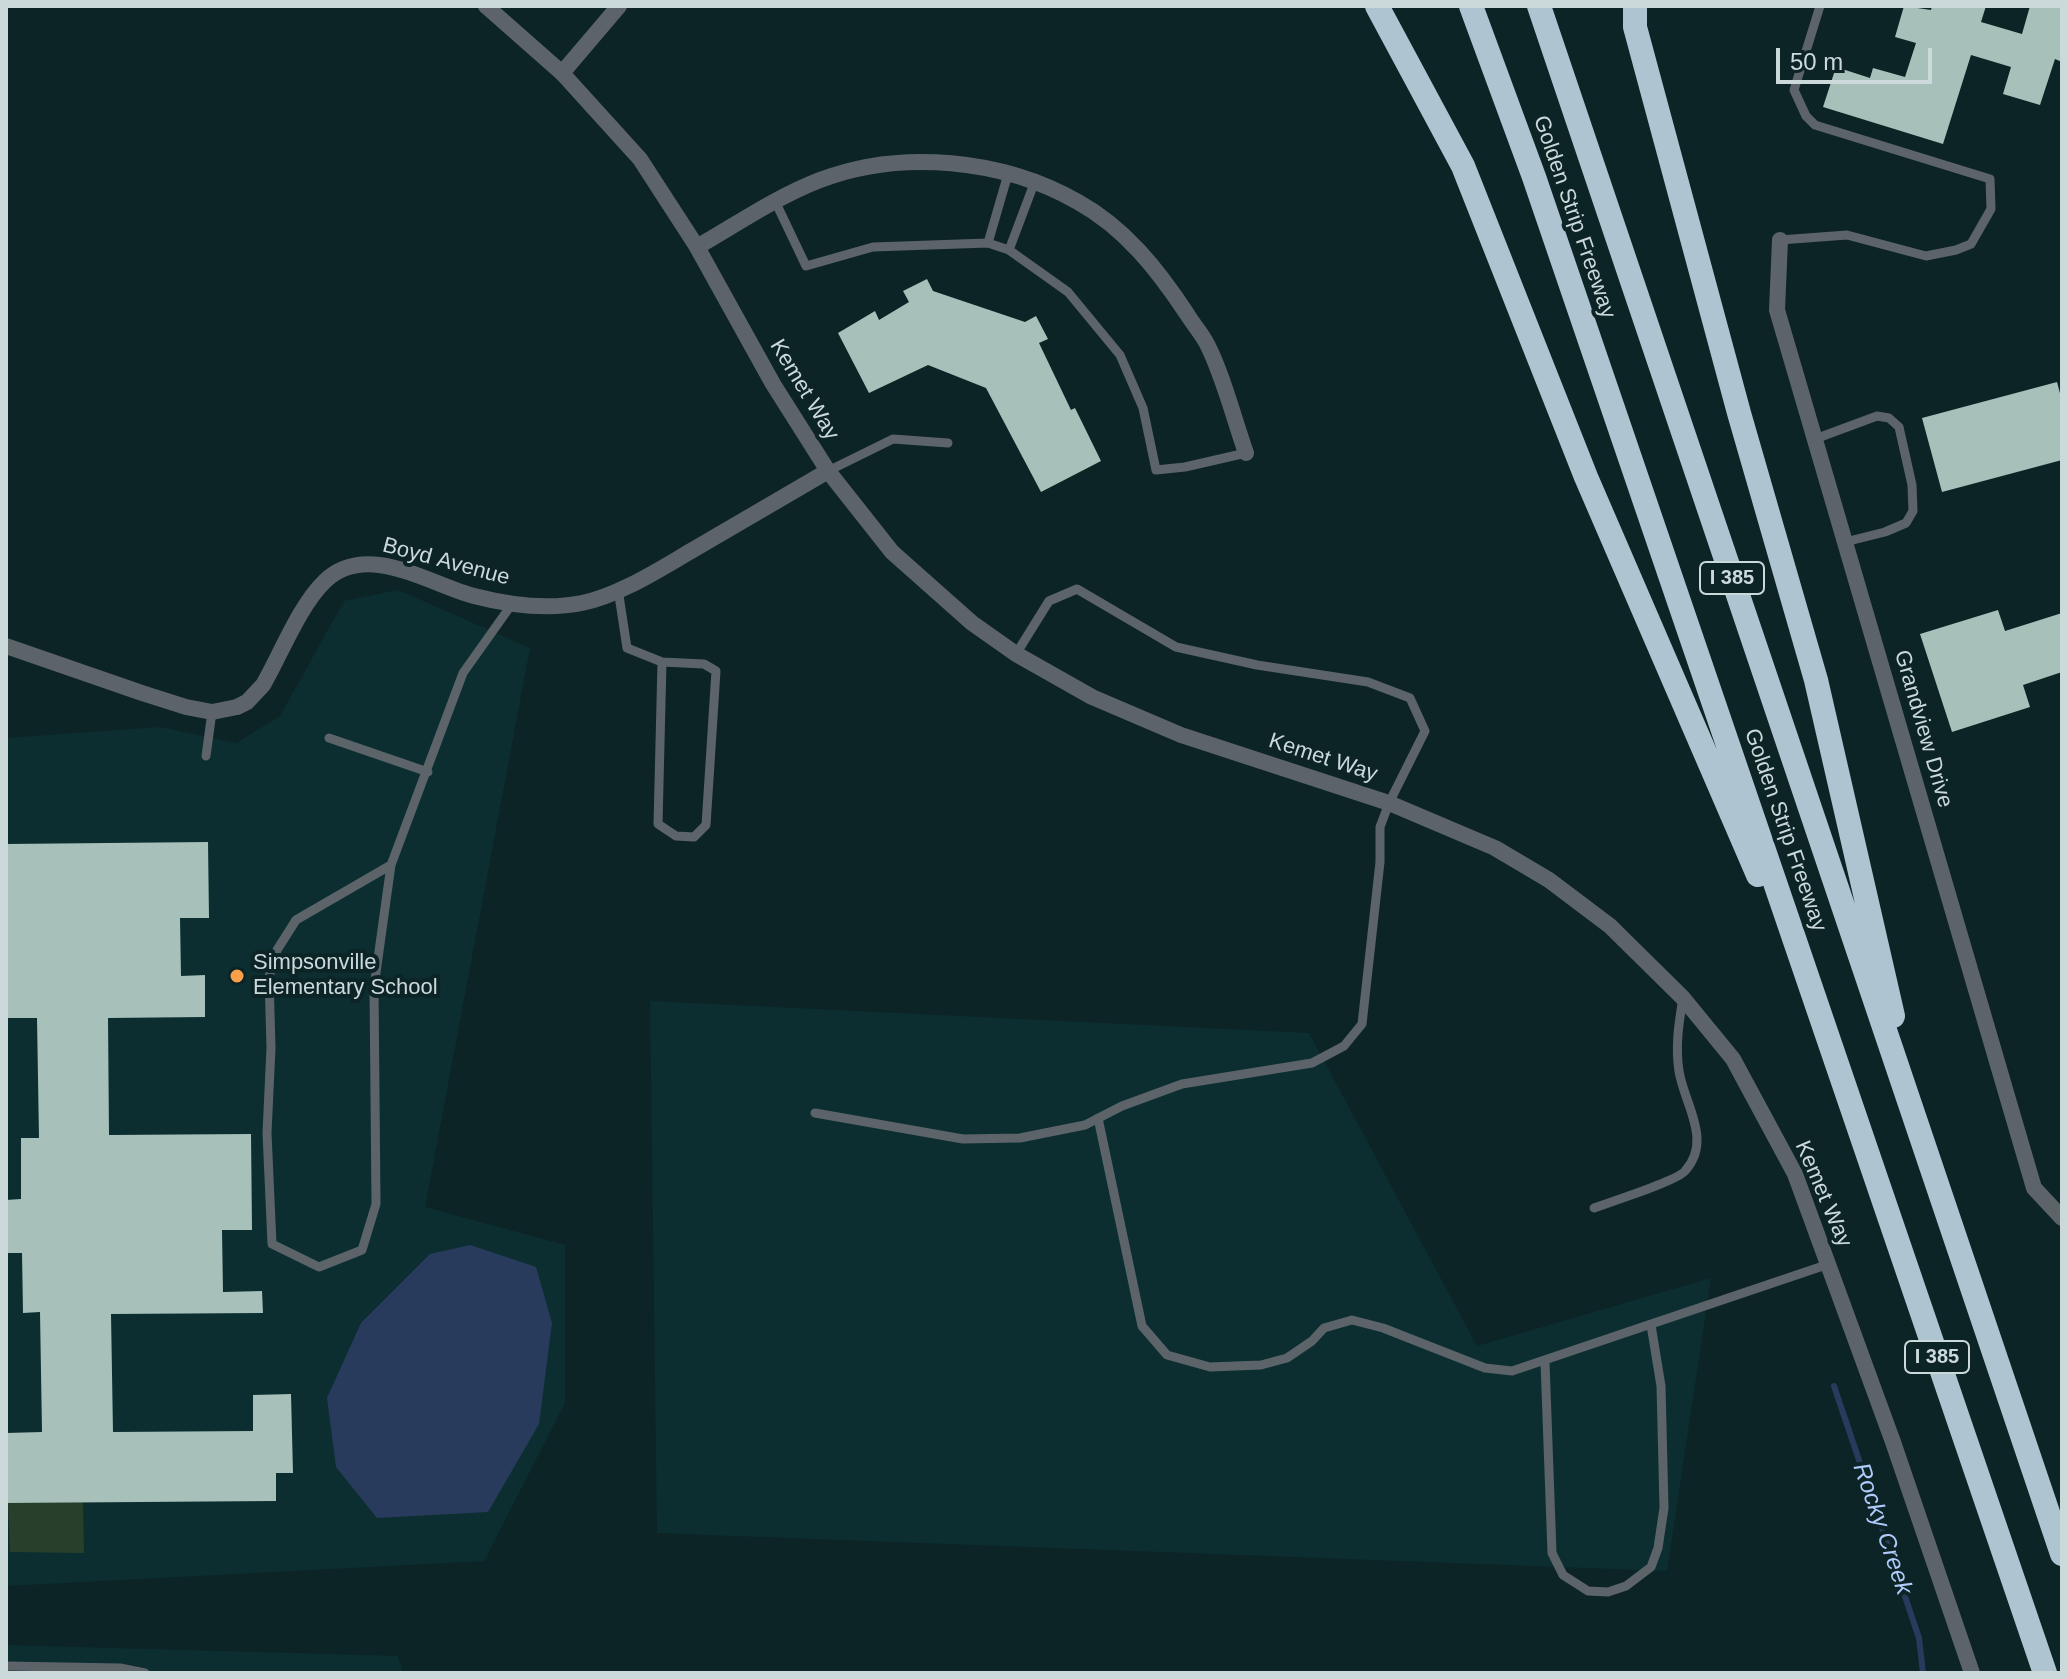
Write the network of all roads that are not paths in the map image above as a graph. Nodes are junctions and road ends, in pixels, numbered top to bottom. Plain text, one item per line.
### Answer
1 (486, 6) edge
2 (619, 6) edge
3 (1377, 6) edge
4 (1471, 6) edge
5 (1539, 6) edge
6 (1635, 6) edge
7 (1820, 6) edge
8 (562, 73) junction
9 (1008, 174) junction
10 (1035, 181) junction
11 (775, 201) junction
12 (1780, 240) joint
13 (988, 243) junction
14 (697, 247) junction
15 (1009, 250) junction
16 (1815, 439) junction
17 (948, 443) dead end
18 (1246, 453) joint
19 (828, 471) junction
20 (1845, 542) junction
21 (618, 589) junction
22 (513, 603) junction
23 (6, 646) edge
24 (1016, 654) junction
25 (662, 662) junction
26 (212, 712) junction
27 (329, 738) dead end
28 (206, 756) dead end
29 (428, 772) junction
30 (1389, 803) junction
31 (391, 865) junction
32 (1683, 998) junction
33 (1830, 1042) junction
34 (815, 1113) dead end
35 (1098, 1118) junction
36 (1924, 1151) junction
37 (1594, 1208) dead end
38 (2062, 1218) edge
39 (1829, 1264) junction
40 (1651, 1325) junction
41 (1545, 1362) junction
42 (2062, 1554) edge
43 (6, 1666) edge
44 (145, 1673) edge
45 (1972, 1673) edge
46 (2045, 1673) edge

1 - 8 street, Kemet Way
2 - 8 street
3 - 33 highway
4 - 33 highway, Golden Strip Freeway / I 385
5 - 36 highway, Golden Strip Freeway / I 385
6 - 36 highway
7 - 12 lane
8 - 14 street, Kemet Way
9 - 10 street
9 - 11 street
9 - 13 lane
10 - 15 lane
10 - 18 street
11 - 13 lane
11 - 14 street
12 - 16 street, Grandview Drive
13 - 15 lane
14 - 19 street, Kemet Way
15 - 18 lane
16 - 20 street, Grandview Drive
16 - 20 lane
17 - 19 lane
19 - 21 street, Boyd Avenue
19 - 24 street, Kemet Way
20 - 38 street, Grandview Drive
21 - 22 street, Boyd Avenue
21 - 25 lane
22 - 26 street, Boyd Avenue
22 - 29 lane
23 - 26 street
24 - 30 street, Kemet Way
24 - 30 lane
25 - 25 lane
26 - 28 lane
27 - 29 lane
29 - 31 lane
30 - 32 street, Kemet Way
30 - 35 lane
31 - 31 lane
32 - 37 lane
32 - 39 street, Kemet Way
33 - 46 highway, Golden Strip Freeway / I 385
34 - 35 lane
35 - 41 lane
36 - 42 highway, Golden Strip Freeway / I 385
39 - 40 lane
39 - 45 street, Kemet Way
40 - 41 lane
40 - 41 lane
43 - 44 lane

